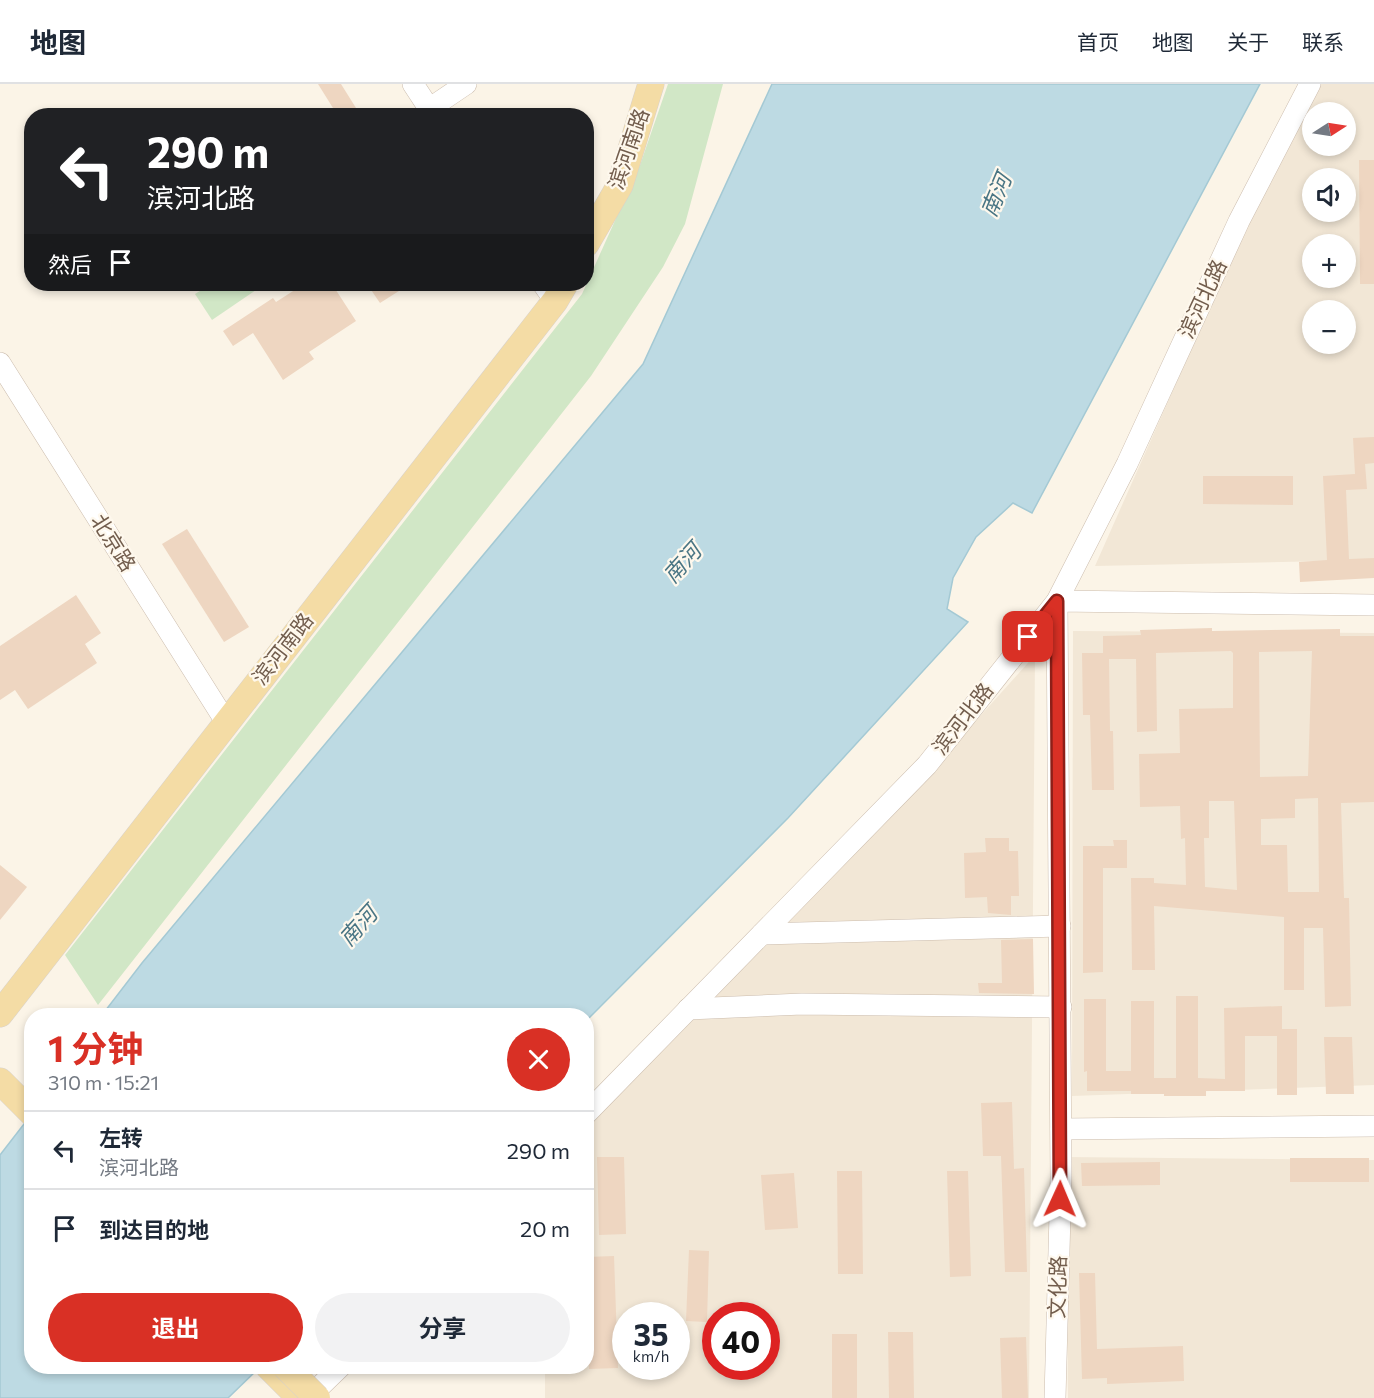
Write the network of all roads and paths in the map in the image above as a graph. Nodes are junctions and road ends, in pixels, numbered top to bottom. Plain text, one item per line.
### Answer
1 (413, 84) edge
2 (465, 84) edge
3 (651, 84) edge
4 (1310, 84) edge
5 (428, 108) edge
6 (436, 108) edge
7 (594, 230) edge
8 (552, 291) edge
9 (0, 363) edge
10 (1057, 601) junction
11 (1374, 605) edge
12 (226, 722) junction
13 (1060, 926) junction
14 (762, 934) junction
15 (1061, 1007) junction
16 (688, 1010) junction
17 (0, 1014) edge
18 (2, 1090) edge
19 (594, 1106) edge
20 (24, 1107) edge
21 (24, 1120) edge
22 (1374, 1126) edge
23 (1061, 1129) junction
24 (276, 1374) edge
25 (293, 1374) edge
26 (333, 1374) edge
27 (300, 1398) edge
28 (308, 1398) edge
29 (317, 1398) edge
30 (1055, 1398) edge

1 - 5 street
2 - 6 street
3 - 7 main road, 滨河南路
4 - 10 street, 滨河北路
8 - 12 main road, 滨河南路
9 - 12 street, 北京路
10 - 11 street
10 - 13 street, 文化路
10 - 14 street, 滨河北路
12 - 17 main road, 滨河南路
13 - 14 street
13 - 15 street, 文化路
14 - 16 street, 滨河北路
15 - 16 street
15 - 23 street, 文化路
16 - 19 street, 滨河北路
18 - 20 main road
18 - 21 main road
22 - 23 street
23 - 30 street, 文化路
24 - 27 main road
25 - 29 main road, bridge
26 - 28 street

